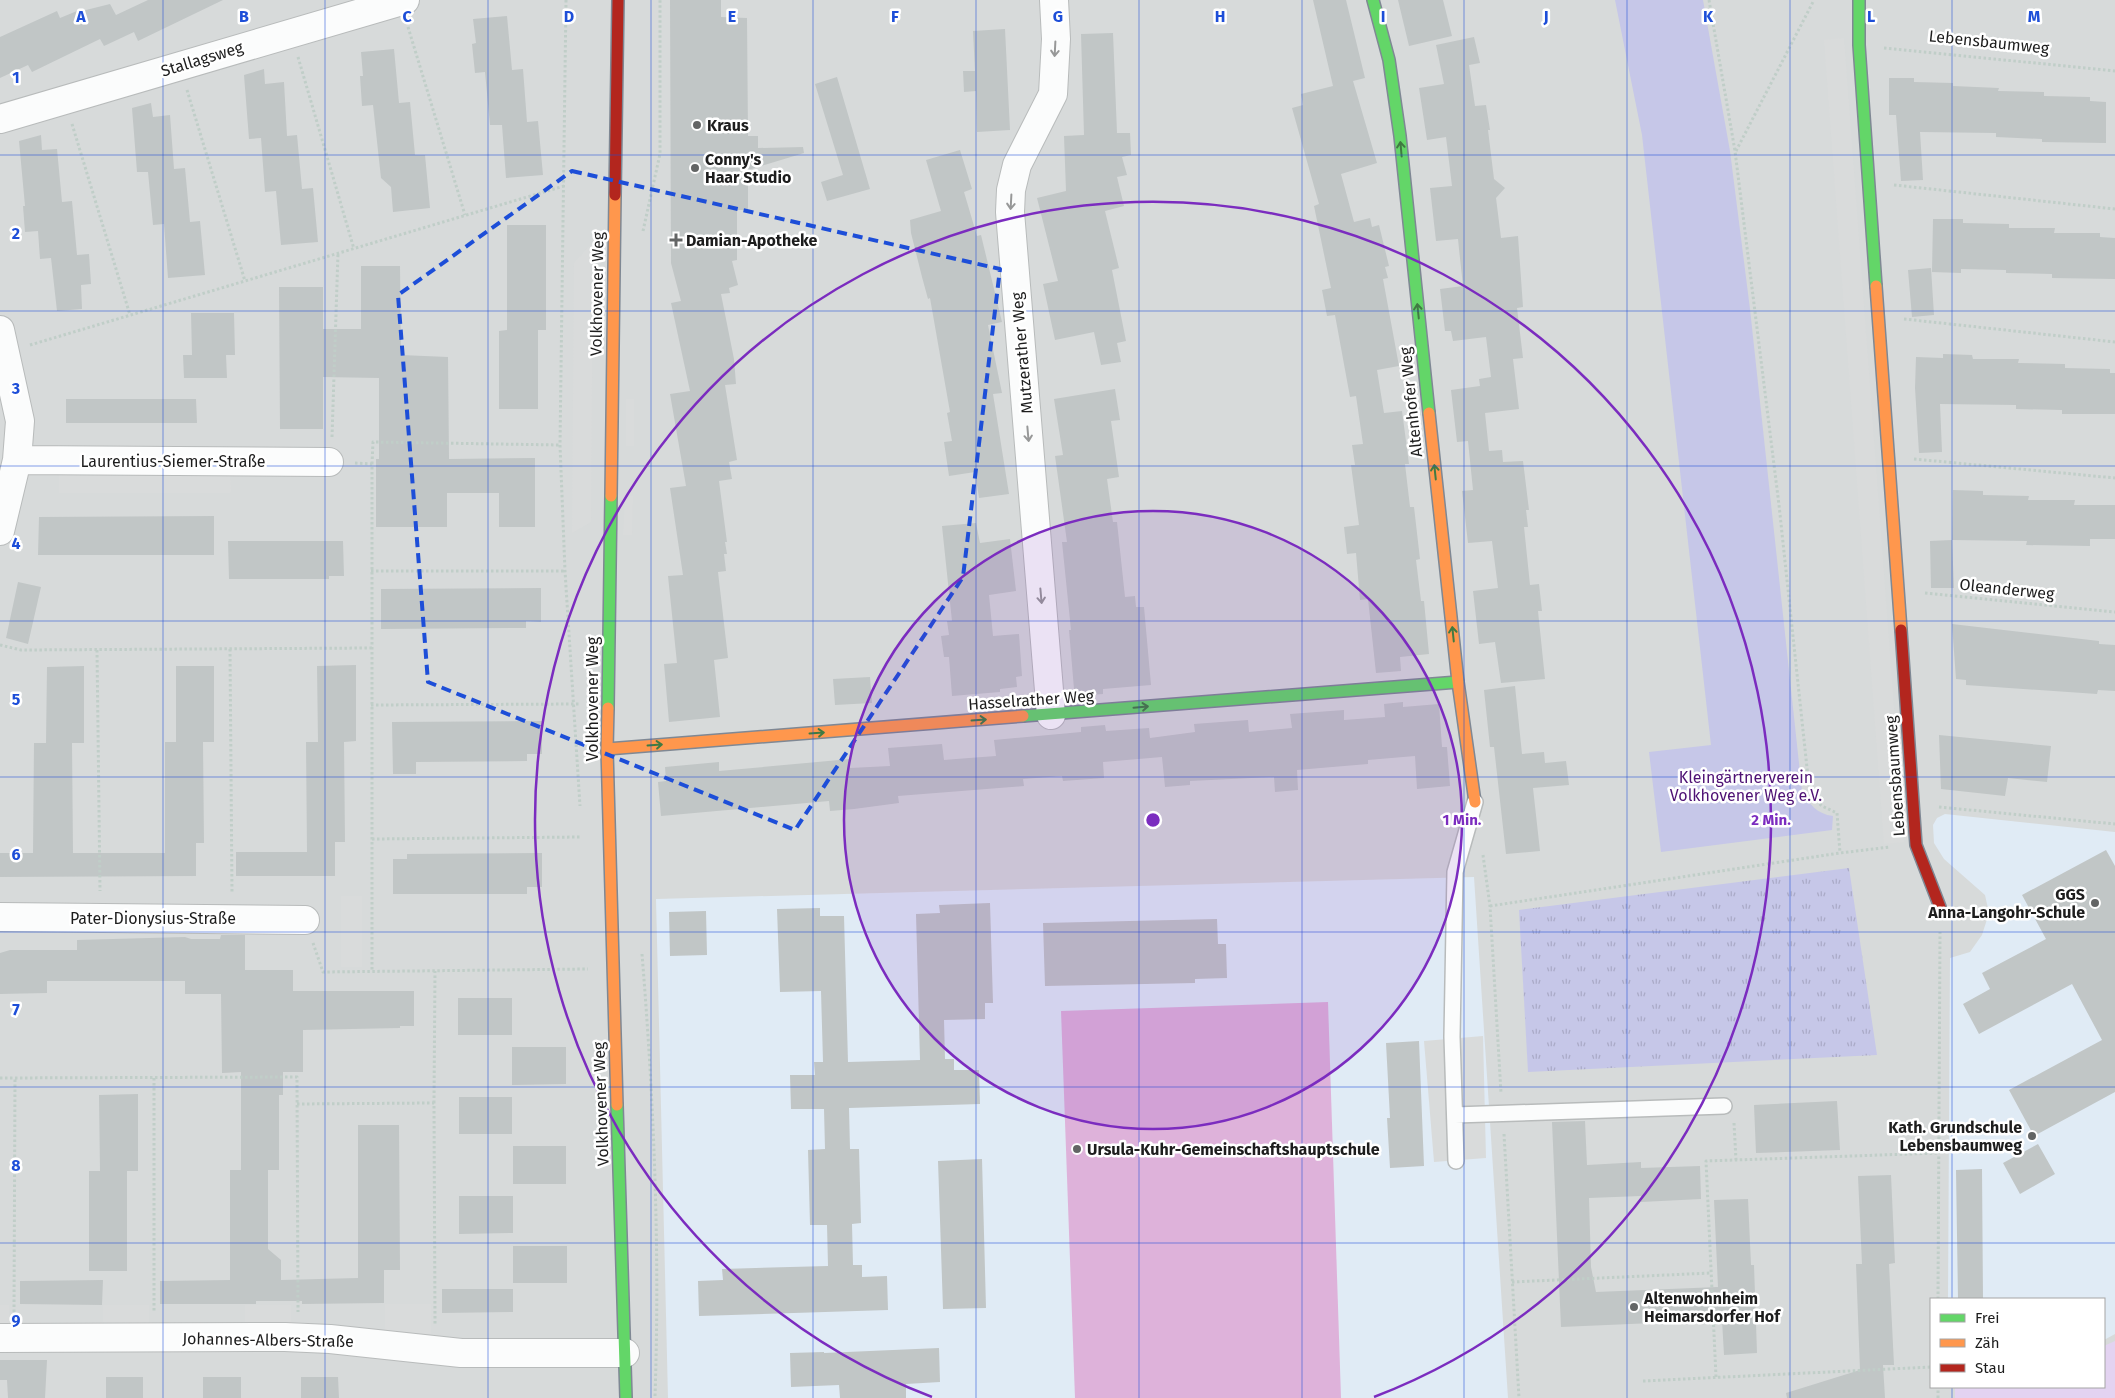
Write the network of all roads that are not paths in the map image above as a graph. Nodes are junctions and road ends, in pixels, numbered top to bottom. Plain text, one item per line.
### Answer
1 (618, 0) edge
2 (1054, 0) edge
3 (1374, 0) edge
4 (1859, 0) edge
5 (403, 1) edge
6 (0, 119) edge
7 (2, 341) edge
8 (17, 460) junction
9 (330, 462) road end
10 (0, 531) edge
11 (1458, 682) junction
12 (1051, 714) junction
13 (607, 749) junction
14 (1475, 802) joint
15 (1940, 907) road end
16 (0, 918) edge
17 (305, 920) road end
18 (1724, 1106) road end
19 (1455, 1115) junction
20 (1456, 1160) dead end
21 (7, 1338) edge
22 (625, 1353) junction
23 (626, 1398) edge

1 - 13 street, Volkhovener Weg
2 -> 12 street, Mutzerather Weg
11 -> 3 street, Altenhofer Weg
4 - 15 street, Lebensbaumweg
5 - 6 street, Stallagsweg
7 - 8 street
8 - 9 street, Laurentius-Siemer-Straße
8 - 10 street
12 -> 11 street, Hasselrather Weg
11 - 14 street, Altenhofer Weg
13 -> 12 street, Hasselrather Weg
13 - 22 street, Volkhovener Weg
14 - 19 lane
16 - 17 street, Pater-Dionysius-Straße
18 - 19 lane
19 - 20 lane
21 - 22 street, Johannes-Albers-Straße
22 - 23 street, Volkhovener Weg

